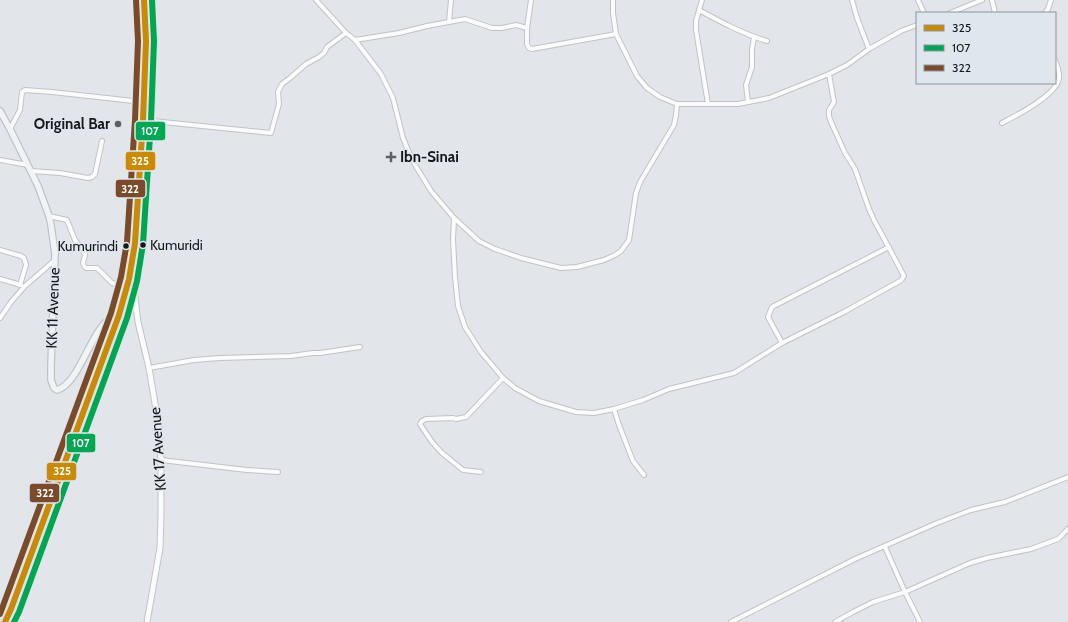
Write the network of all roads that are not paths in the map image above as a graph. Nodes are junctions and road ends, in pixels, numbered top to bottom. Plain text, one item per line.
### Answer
1 (144, 0) edge
2 (316, 0) edge
3 (451, 0) edge
4 (531, 0) edge
5 (614, 0) edge
6 (702, 0) edge
7 (852, 0) edge
8 (918, 0) edge
9 (982, 0) edge
10 (992, 0) edge
11 (1051, 0) edge
12 (699, 10) junction
13 (924, 12) edge
14 (952, 12) edge
15 (996, 12) edge
16 (1046, 12) edge
17 (449, 22) junction
18 (916, 25) edge
19 (527, 28) junction
20 (346, 33) junction
21 (616, 34) junction
22 (754, 37) junction
23 (355, 40) junction
24 (767, 41) dead end
25 (869, 49) junction
26 (1056, 63) edge
27 (829, 74) junction
28 (142, 102) junction
29 (748, 102) junction
30 (677, 104) junction
31 (708, 104) junction
32 (0, 112) edge
33 (143, 120) junction
34 (1002, 123) dead end
35 (10, 129) junction
36 (102, 141) dead end
37 (0, 160) edge
38 (28, 165) junction
39 (31, 171) junction
40 (49, 216) junction
41 (454, 218) junction
42 (888, 247) junction
43 (0, 250) edge
44 (55, 260) junction
45 (0, 279) edge
46 (130, 279) junction
47 (20, 285) junction
48 (25, 286) junction
49 (126, 287) junction
50 (119, 315) junction
51 (0, 318) edge
52 (782, 343) junction
53 (360, 348) dead end
54 (149, 368) junction
55 (503, 378) junction
56 (614, 409) junction
57 (161, 460) junction
58 (278, 472) dead end
59 (481, 472) dead end
60 (644, 475) dead end
61 (1068, 477) edge
62 (1068, 529) edge
63 (885, 547) junction
64 (905, 592) junction
65 (5, 622) edge
66 (147, 622) edge
67 (732, 622) edge
68 (835, 622) edge
69 (920, 622) edge

1 - 28 highway
2 - 20 street
3 - 17 street
4 - 19 street
5 - 21 street
6 - 12 street
7 - 25 street
8 - 13 street
9 - 14 street
10 - 15 street
11 - 16 street
12 - 22 street
12 - 31 street
17 - 19 street
17 - 23 street
18 - 25 street
19 - 21 street
20 - 23 street
20 - 33 street
21 - 30 street
22 - 24 street
22 - 29 street
23 - 41 street
25 - 27 street
26 - 34 street
27 - 29 street
27 - 42 street
28 - 33 highway
28 - 35 street
29 - 31 street
30 - 31 street
30 - 41 street
32 - 35 main road, KK 11 Avenue
33 - 46 highway
35 - 38 main road, KK 11 Avenue
36 - 39 street
37 - 38 street
38 - 39 main road, KK 11 Avenue
39 - 40 main road, KK 11 Avenue
40 - 44 main road, KK 11 Avenue
40 - 49 street
41 - 55 street
42 - 52 street
42 - 52 street
43 - 47 street
44 - 48 street
44 - 50 main road, KK 11 Avenue
45 - 47 street
46 - 49 highway
46 - 54 street, KK 17 Avenue
47 - 48 street
48 - 51 street
49 - 50 highway
50 - 65 highway
52 - 56 street
53 - 54 street
54 - 57 street, KK 17 Avenue
55 - 56 street
55 - 59 street
56 - 60 street
57 - 58 street
57 - 66 street, KK 17 Avenue
61 - 63 street
62 - 64 street
63 - 64 street
63 - 67 street
64 - 68 street
64 - 69 street

